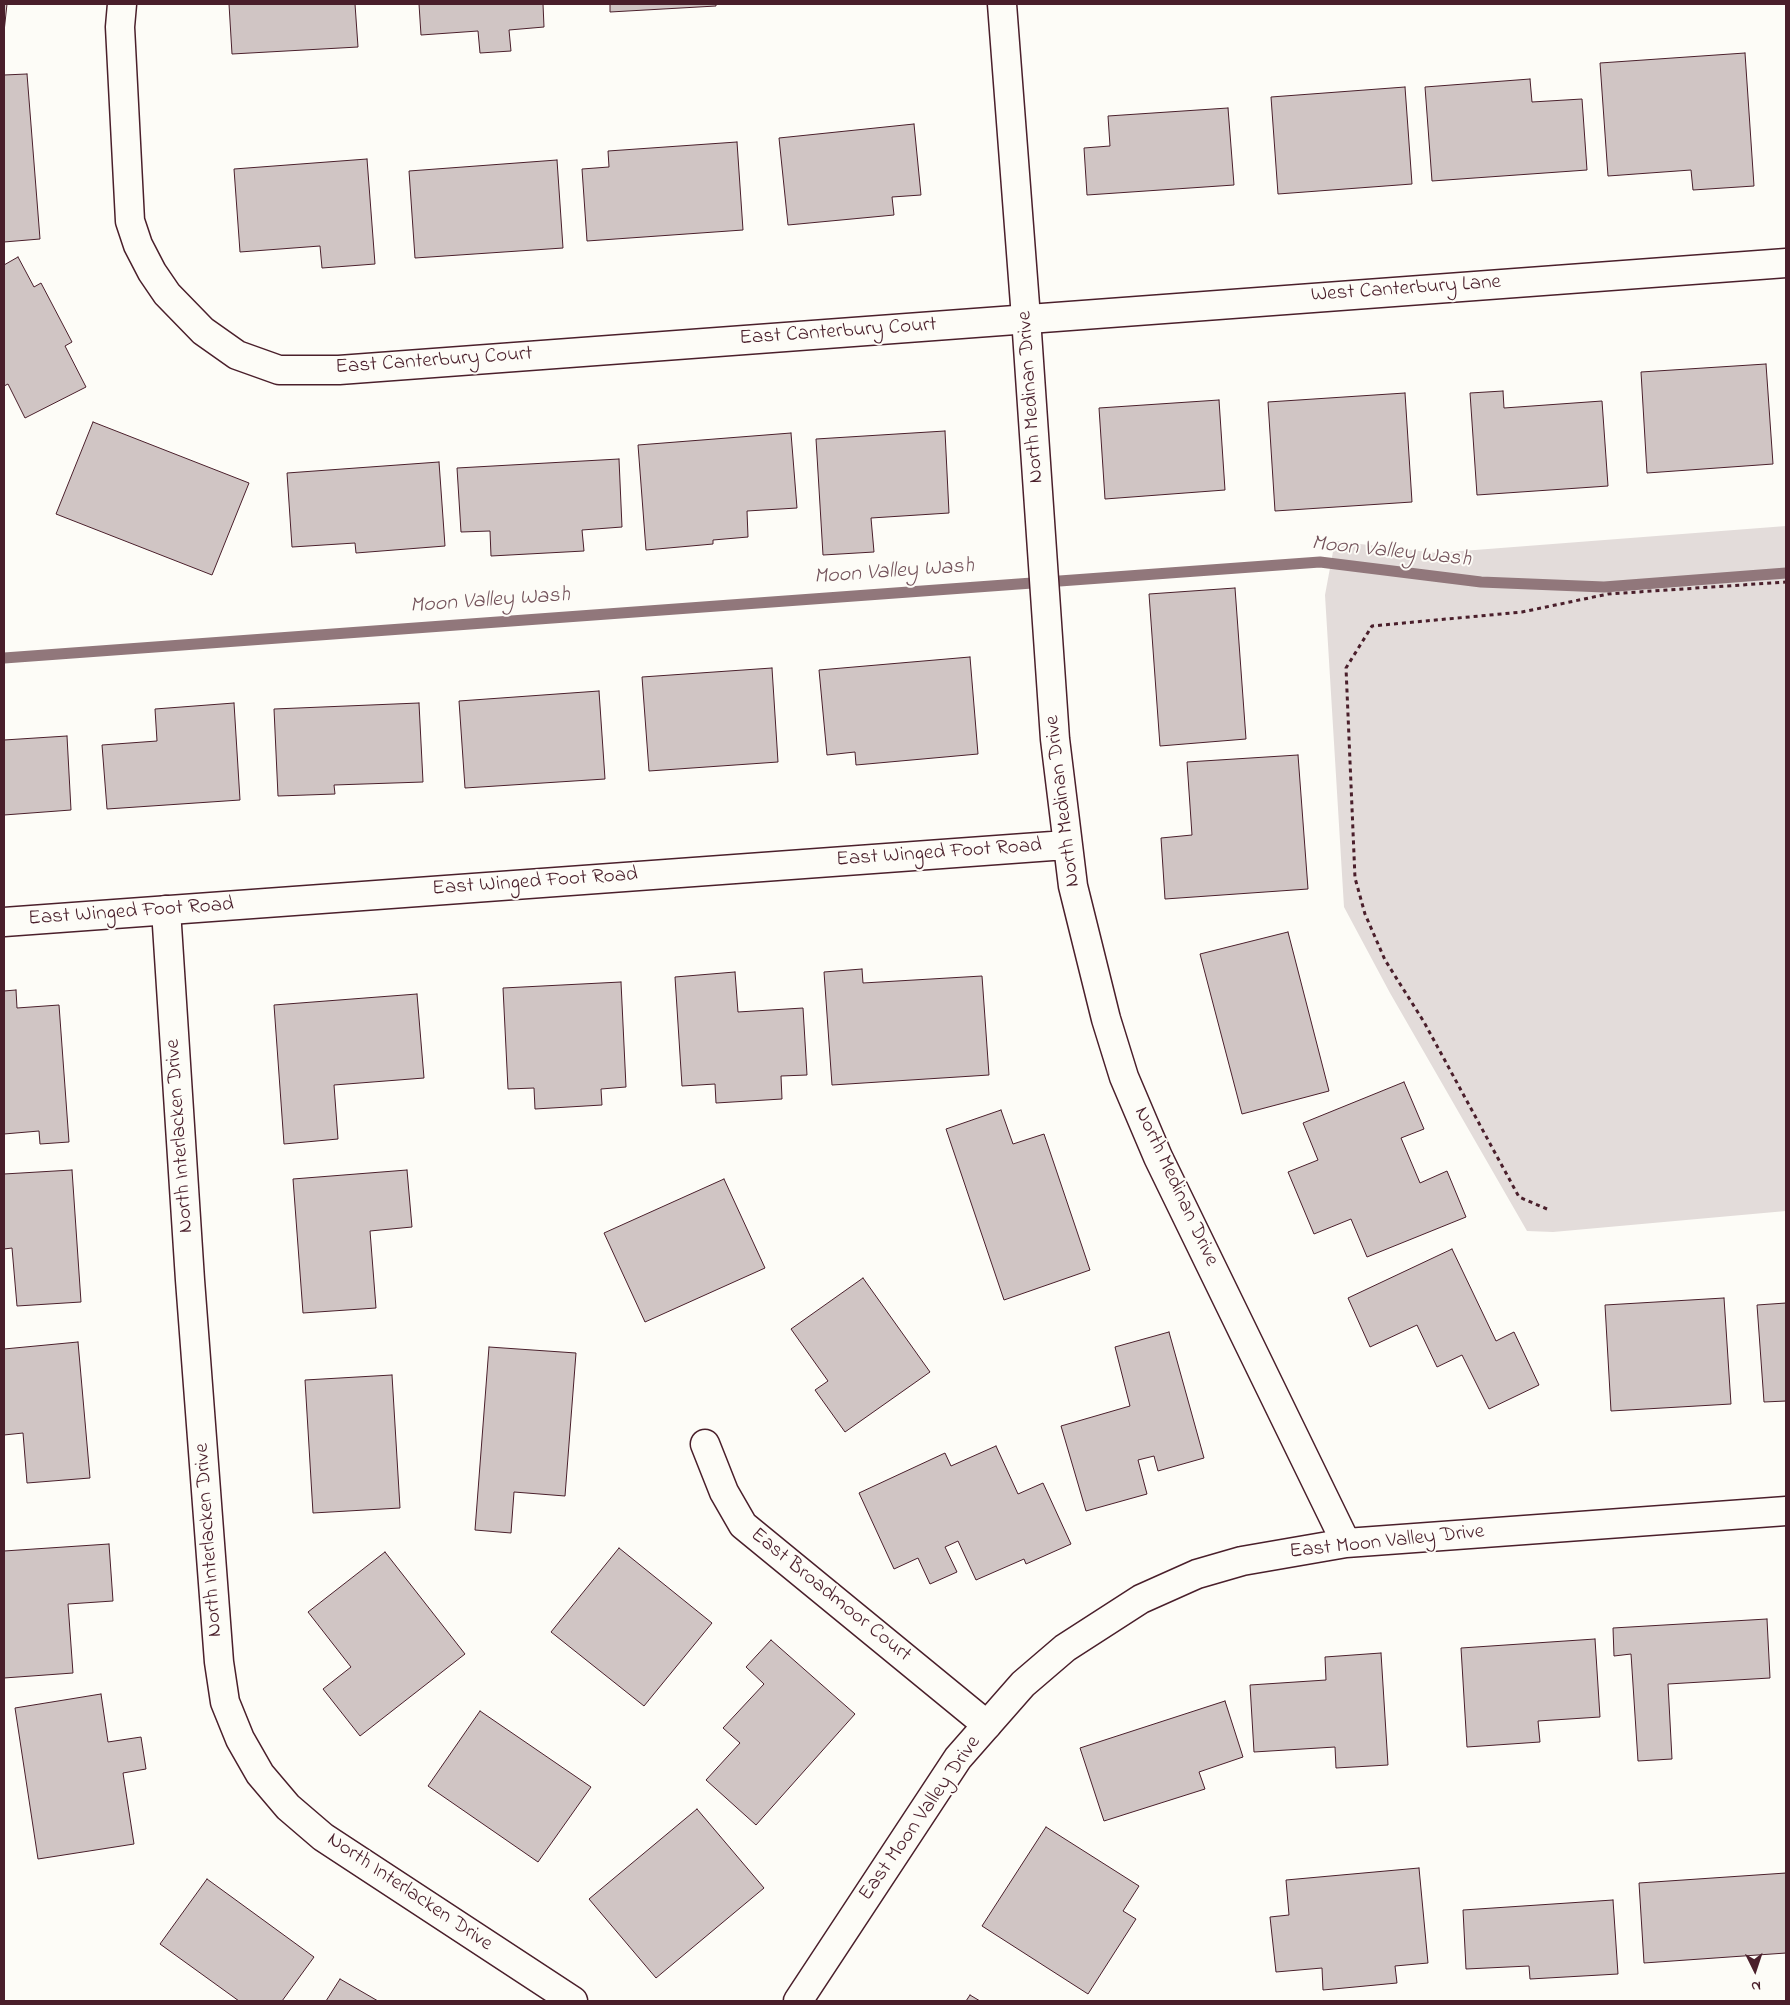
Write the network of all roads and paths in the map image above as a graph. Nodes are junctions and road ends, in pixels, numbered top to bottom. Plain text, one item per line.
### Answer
1 (122, 4) edge
2 (1002, 4) edge
3 (1786, 262) edge
4 (1026, 318) junction
5 (1786, 582) edge
6 (1066, 845) junction
7 (166, 910) junction
8 (4, 922) edge
9 (1547, 1209) dead end
10 (705, 1444) dead end
11 (1786, 1511) edge
12 (1346, 1543) junction
13 (987, 1725) junction
14 (573, 2001) edge
15 (798, 2001) edge

1 - 4 street, East Canterbury Court
2 - 4 street, North Medinan Drive
3 - 4 street, West Canterbury Lane
4 - 6 street, North Medinan Drive
5 - 9 path
6 - 7 street, East Winged Foot Road
6 - 12 street, North Medinan Drive
7 - 8 street, East Winged Foot Road
7 - 14 street, North Interlacken Drive
10 - 13 street, East Broadmoor Court
11 - 12 street, East Moon Valley Drive
12 - 13 street, East Moon Valley Drive
13 - 15 street, East Moon Valley Drive

